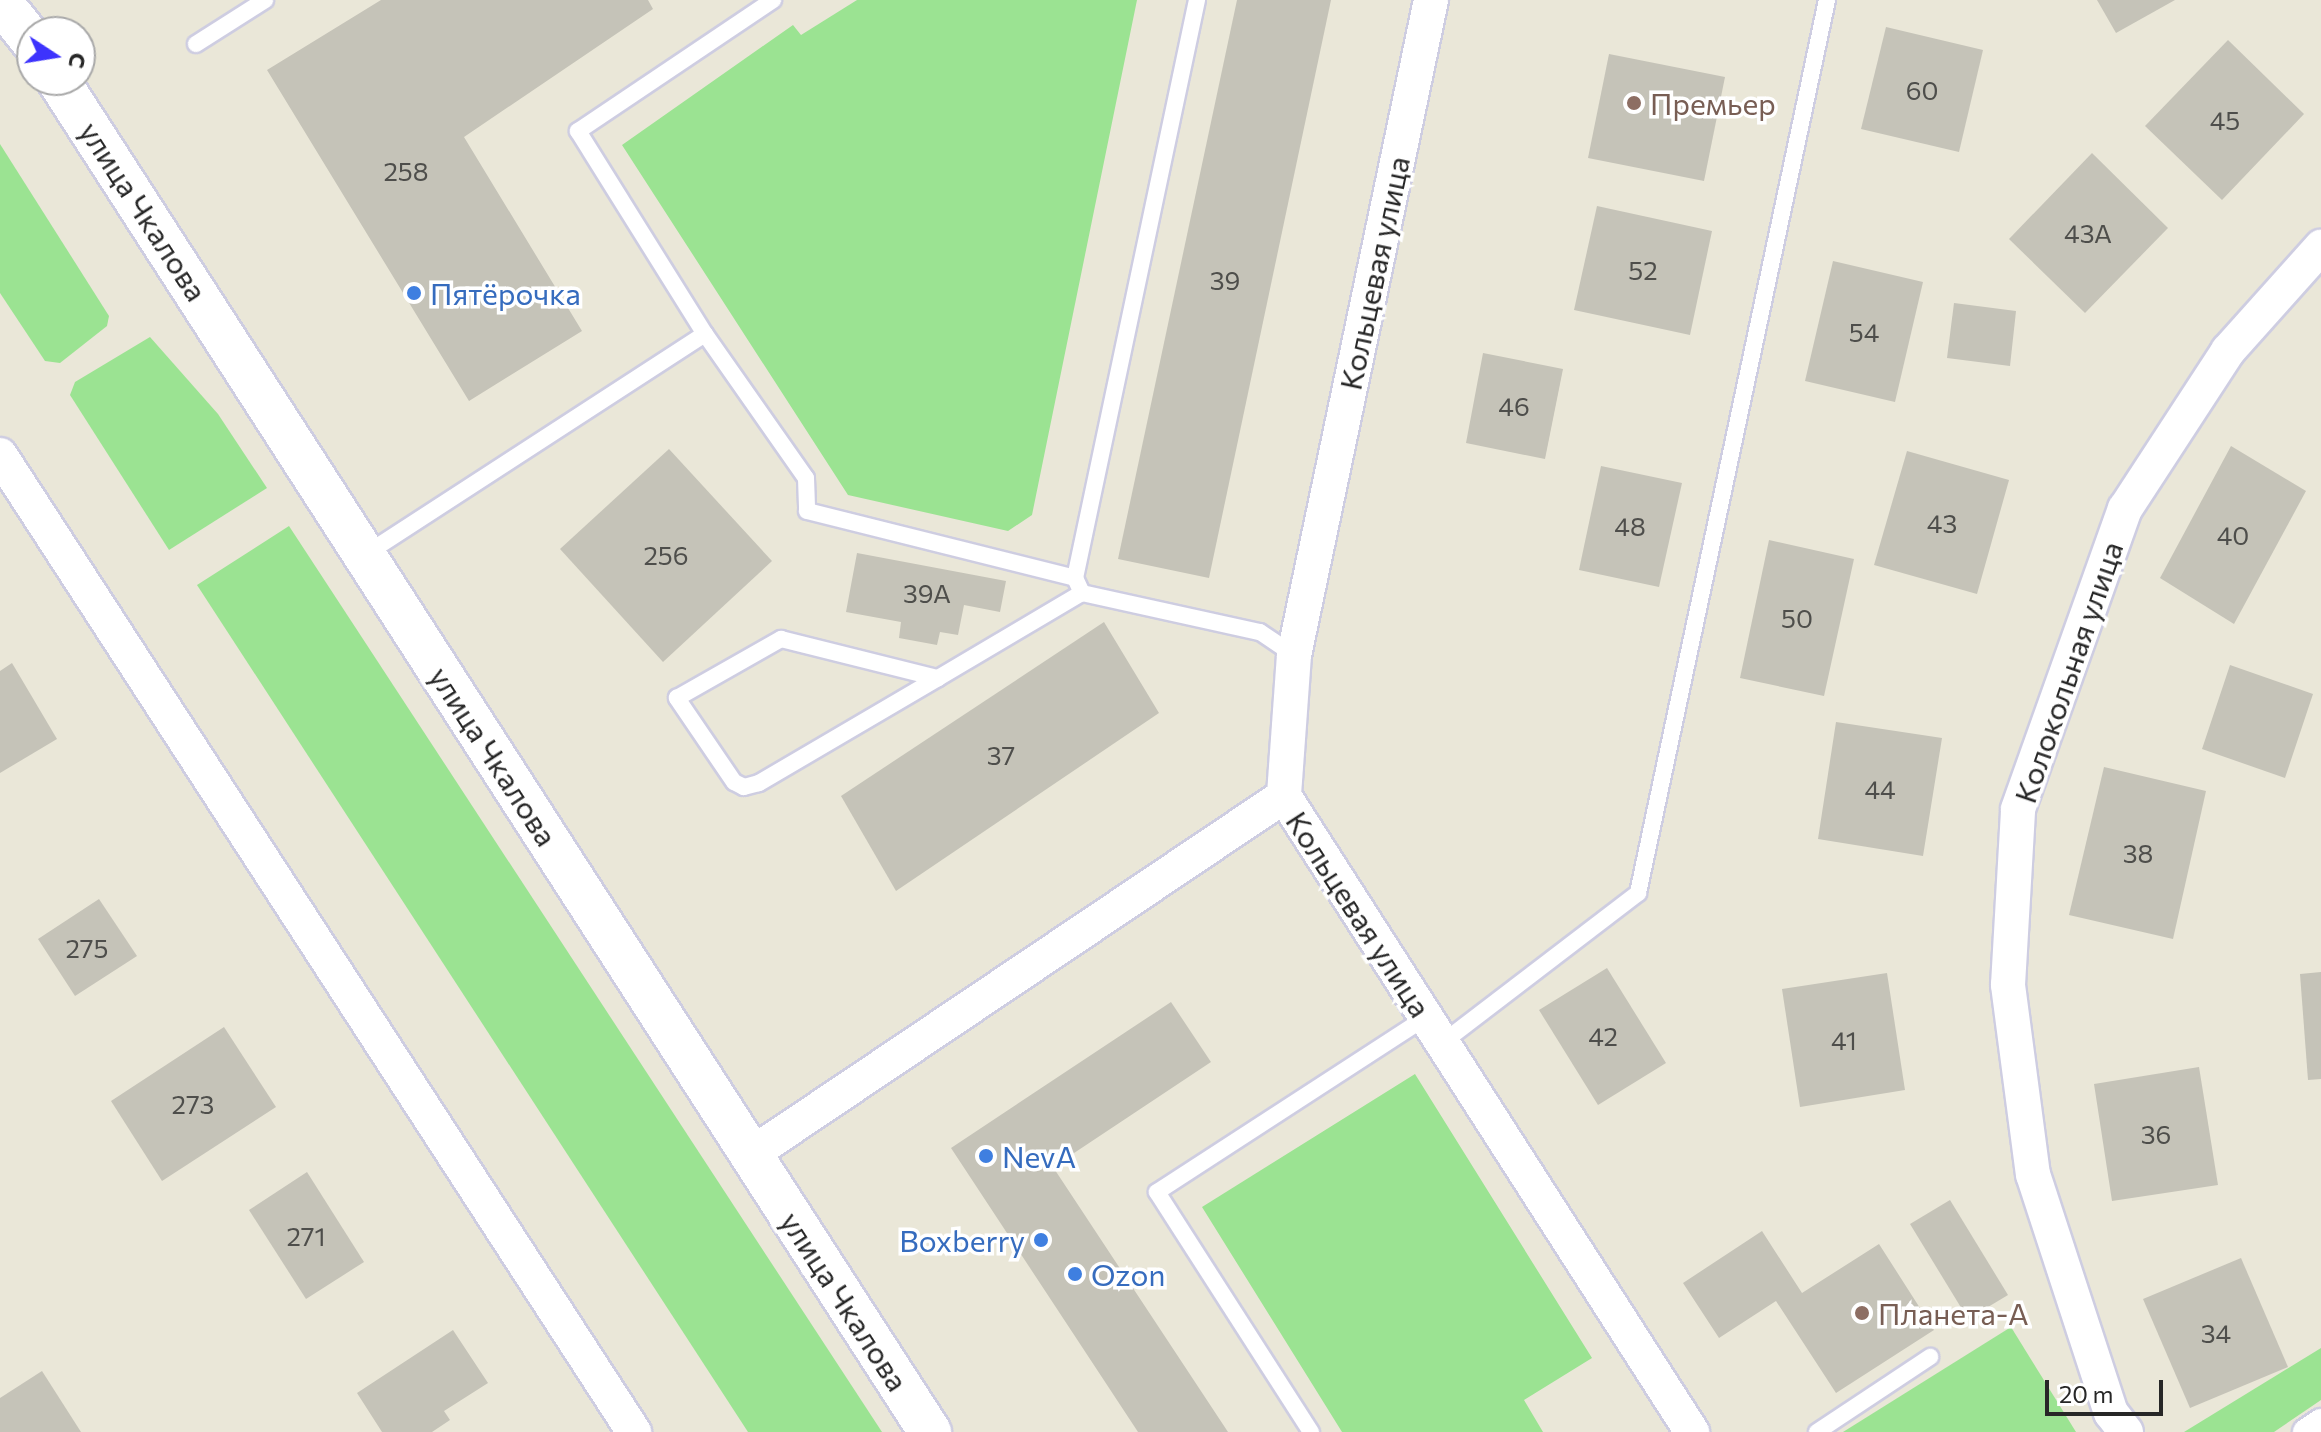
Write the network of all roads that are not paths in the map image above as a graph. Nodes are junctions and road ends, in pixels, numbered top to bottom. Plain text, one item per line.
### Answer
1 (265, 0) edge
2 (773, 0) edge
3 (1197, 0) edge
4 (1431, 0) edge
5 (1827, 0) edge
6 (0, 1) edge
7 (16, 21) edge
8 (196, 44) dead end
9 (68, 96) edge
10 (2321, 247) edge
11 (705, 334) junction
12 (0, 455) edge
13 (365, 555) junction
14 (1078, 585) junction
15 (1294, 655) junction
16 (938, 678) junction
17 (1284, 796) junction
18 (1434, 1030) junction
19 (750, 1155) junction
20 (1930, 1357) dead end
21 (2321, 1422) edge
22 (634, 1432) edge
23 (930, 1432) edge
24 (1311, 1432) edge
25 (1692, 1432) edge
26 (1817, 1432) edge
27 (2126, 1432) edge
28 (2306, 1432) edge

1 - 8 lane
2 - 11 lane
3 - 14 lane
4 - 15 street, Кольцевая улица
5 - 18 lane
6 - 7 street
9 - 13 street, улица Чкалова
10 - 27 street, Колокольная улица
11 - 13 lane
11 - 14 lane
12 - 22 street
13 - 19 street, улица Чкалова
14 - 15 lane
14 - 16 lane
15 - 17 street, Кольцевая улица
16 - 16 lane
17 - 18 street, Кольцевая улица
17 - 19 street
18 - 24 lane
18 - 25 street, Кольцевая улица
19 - 23 street, улица Чкалова
20 - 26 lane
21 - 28 street

